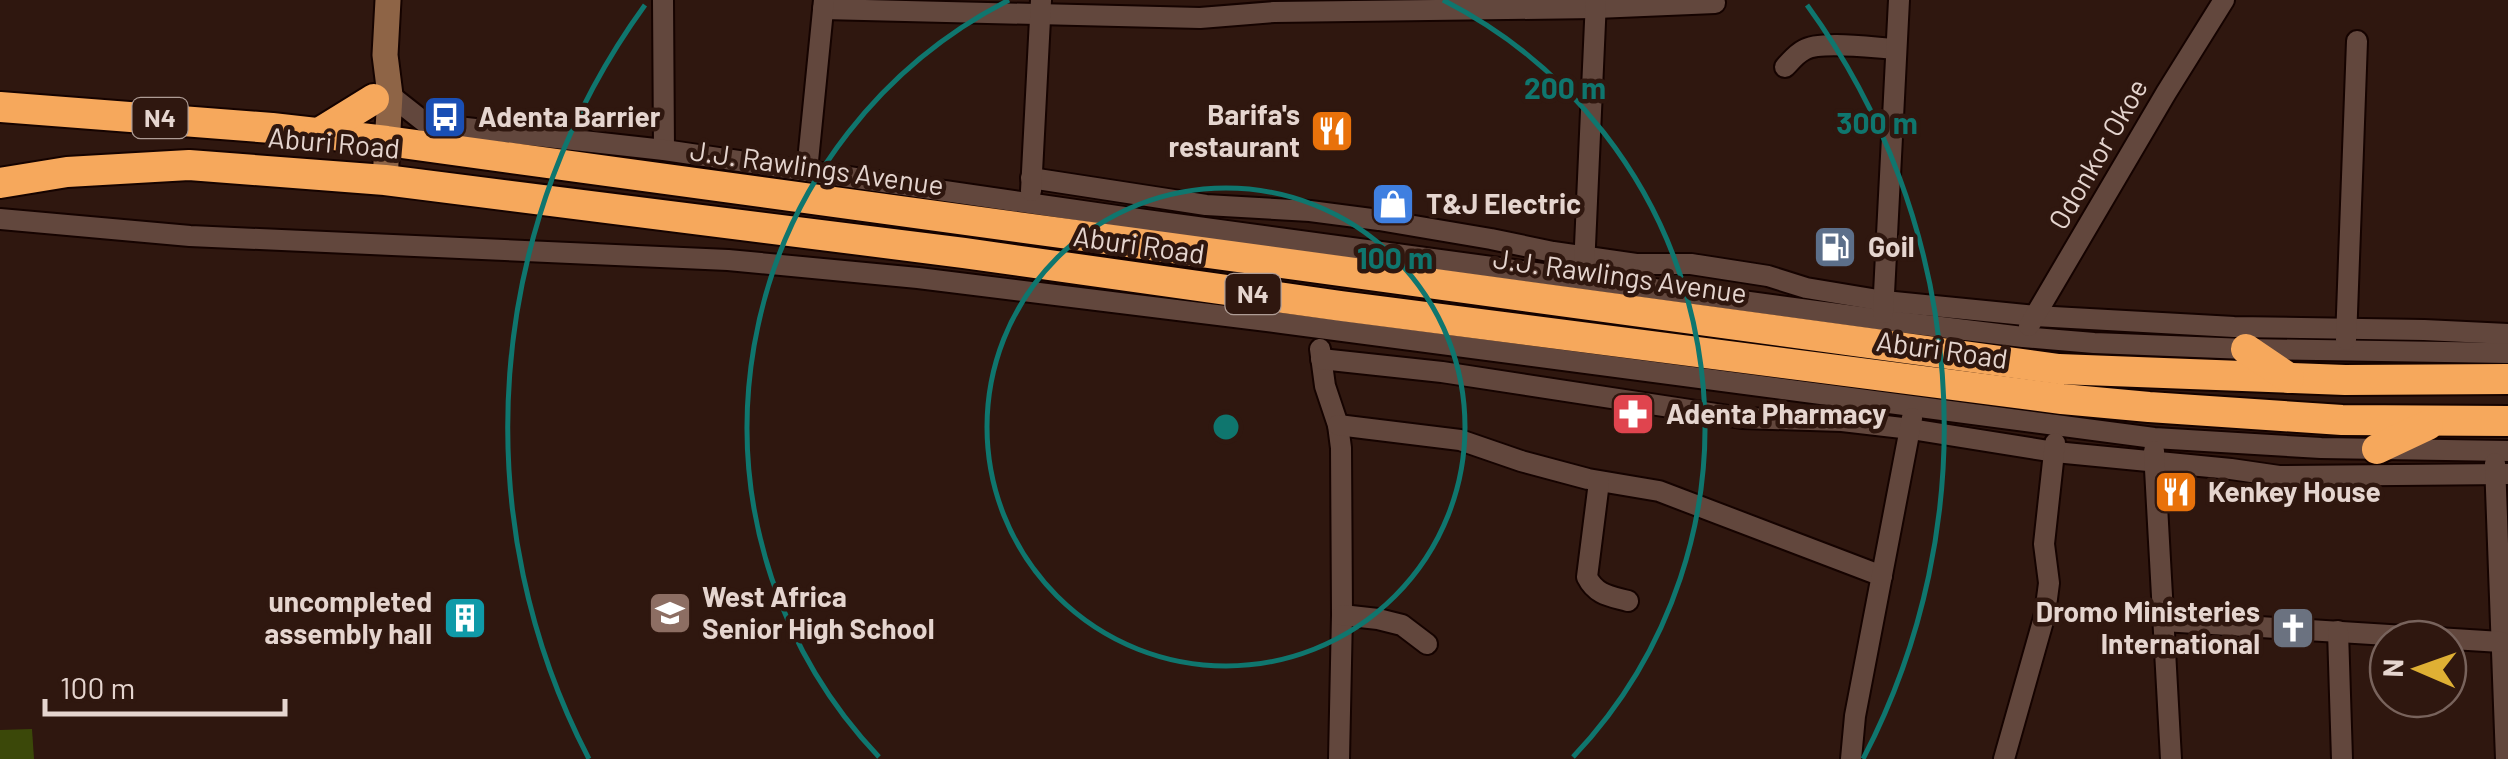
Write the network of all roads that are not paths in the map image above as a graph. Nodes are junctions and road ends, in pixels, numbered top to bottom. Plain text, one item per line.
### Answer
1 (388, 0) edge
2 (663, 0) edge
3 (1898, 0) edge
4 (2224, 0) edge
5 (1715, 3) dead end
6 (824, 4) edge
7 (1596, 4) edge
8 (1455, 5) edge
9 (1275, 6) edge
10 (1040, 8) edge
11 (1200, 9) edge
12 (2357, 42) dead end
13 (1896, 49) junction
14 (1785, 67) dead end
15 (382, 97) junction
16 (0, 107) edge
17 (320, 133) junction
18 (379, 141) junction
19 (664, 150) junction
20 (807, 171) junction
21 (732, 174) junction
22 (1031, 178) junction
23 (376, 179) junction
24 (0, 183) edge
25 (1031, 203) junction
26 (0, 218) edge
27 (1101, 226) junction
28 (1584, 256) junction
29 (1584, 278) junction
30 (1522, 282) junction
31 (1883, 310) junction
32 (1285, 311) junction
33 (2035, 316) junction
34 (2348, 329) junction
35 (1318, 330) junction
36 (2508, 334) edge
37 (2023, 337) junction
38 (2246, 350) junction
39 (2345, 352) junction
40 (2508, 353) edge
41 (1321, 358) junction
42 (2289, 378) junction
43 (2508, 379) edge
44 (1914, 406) junction
45 (2508, 421) edge
46 (2434, 422) junction
47 (1338, 425) junction
48 (2056, 425) junction
49 (1910, 428) junction
50 (2154, 438) junction
51 (2377, 449) junction
52 (2501, 451) edge
53 (2055, 452) junction
54 (2154, 462) junction
55 (2502, 474) edge
56 (1599, 482) junction
57 (1882, 576) junction
58 (1628, 601) dead end
59 (1342, 615) junction
60 (2163, 621) junction
61 (2338, 631) junction
62 (2500, 642) junction
63 (1427, 644) dead end
64 (1339, 759) edge
65 (1851, 759) edge
66 (2004, 759) edge
67 (2171, 759) edge
68 (2342, 759) edge
69 (2506, 759) edge

1 - 15 street
2 - 19 street
3 - 13 street
4 - 33 street, Odonkor Okoe
5 - 7 street
6 - 10 street
6 - 20 street
7 - 8 street
7 - 28 street
8 - 9 street
9 - 11 street
10 - 11 street
10 - 22 street
12 - 34 street
13 - 14 street
13 - 31 street
15 - 17 highway
15 - 18 street
15 - 19 street
16 - 17 highway, N4
17 - 18 highway, N4
18 - 21 highway, J.J. Rawlings Avenue / N4
18 - 23 street
19 - 21 street
20 - 21 street
20 - 25 street
21 - 27 highway, J.J. Rawlings Avenue / N4
22 - 25 street
22 - 28 street
23 - 24 highway, Aburi Road / N4
23 - 32 highway, Aburi Road / N4
25 - 27 street
26 - 32 street
27 - 30 highway, J.J. Rawlings Avenue / N4
28 - 29 street
28 - 31 street
29 - 30 street
29 - 31 street
30 - 42 highway, J.J. Rawlings Avenue / N4
31 - 33 street
31 - 37 street
32 - 35 street
32 - 46 highway, Aburi Road / N4
33 - 34 street
33 - 37 street, Odonkor Okoe
34 - 36 street
34 - 39 street
35 - 41 street
35 - 44 street
37 - 38 street
38 - 39 street
38 - 42 highway
39 - 40 street
41 - 47 street
41 - 49 street
42 - 43 highway, J.J. Rawlings Avenue / N4
44 - 48 street
44 - 49 street
45 - 46 highway, Aburi Road / N4
46 - 51 highway
47 - 56 street
47 - 59 street
48 - 50 street
48 - 53 street
49 - 53 street
49 - 57 street
50 - 51 street
50 - 54 street
51 - 52 street
52 - 55 street
53 - 54 street
53 - 66 street
54 - 55 street
54 - 60 street
55 - 62 street
56 - 57 street
56 - 58 street
57 - 65 street
59 - 63 street
59 - 64 street
60 - 61 street
60 - 67 street
61 - 62 street
61 - 68 street
62 - 69 street

